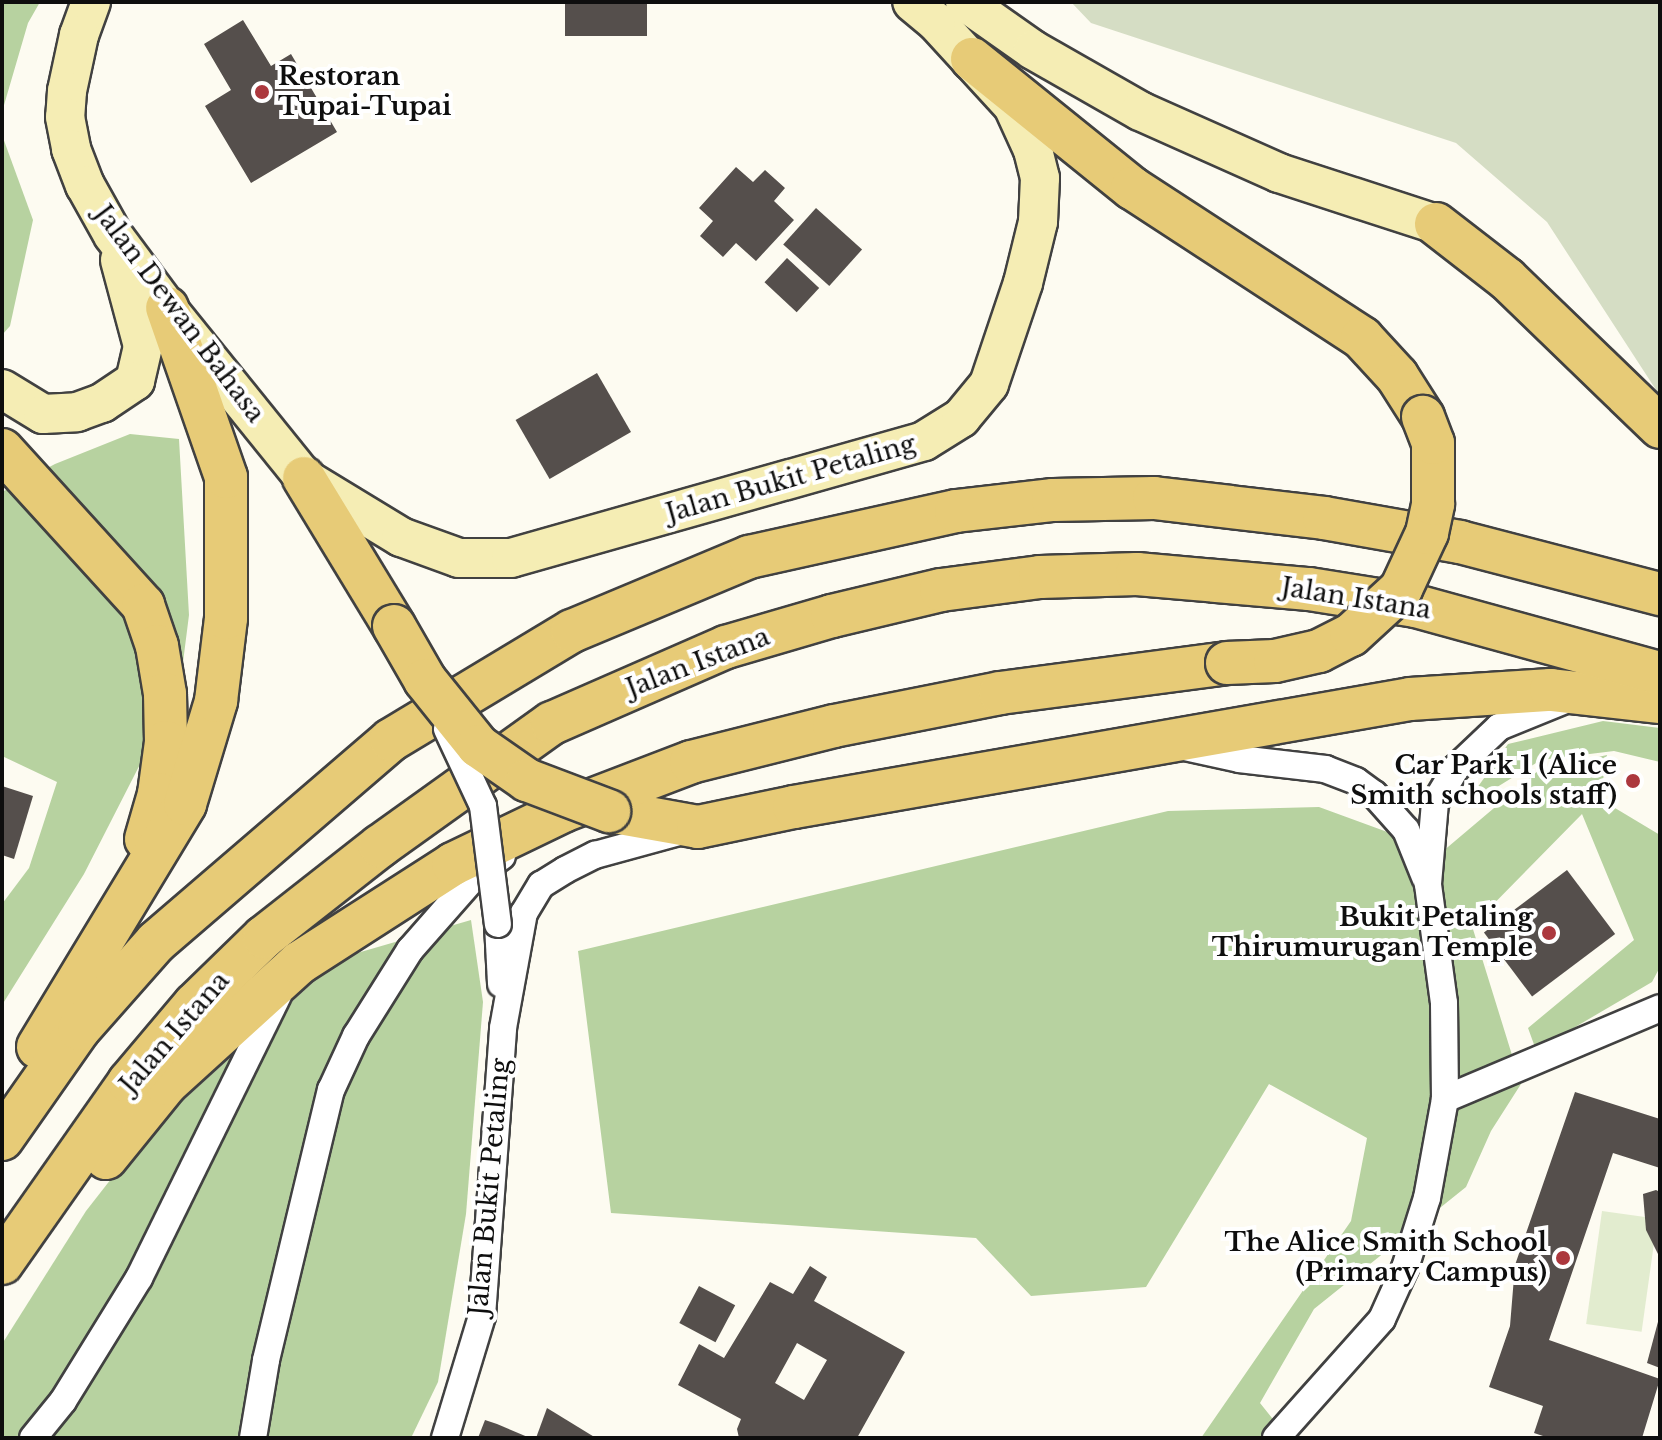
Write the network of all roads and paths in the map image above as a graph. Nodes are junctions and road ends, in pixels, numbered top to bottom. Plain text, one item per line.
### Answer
1 (108, 2) edge
2 (998, 2) edge
3 (932, 7) edge
4 (85, 18) edge
5 (972, 59) junction
6 (1140, 111) junction
7 (1436, 224) joint
8 (113, 235) junction
9 (167, 308) junction
10 (2, 389) edge
11 (1660, 427) edge
12 (7, 459) edge
13 (304, 478) junction
14 (1660, 594) edge
15 (1660, 673) edge
16 (425, 680) junction
17 (1593, 693) junction
18 (1660, 702) edge
19 (1171, 743) junction
20 (563, 811) junction
21 (698, 827) junction
22 (1428, 884) junction
23 (130, 894) junction
24 (299, 963) junction
25 (1660, 1008) edge
26 (503, 1028) junction
27 (1445, 1099) junction
28 (2, 1110) edge
29 (2, 1139) edge
30 (2, 1263) edge
31 (2, 1283) edge
32 (33, 1438) edge
33 (253, 1438) edge
34 (445, 1438) edge
35 (1276, 1438) edge

1 - 4 main road
2 - 6 main road
3 - 5 main road, Jalan Bukit Petaling
3 - 6 main road
4 - 8 main road, Jalan Dewan Bahasa
5 - 13 main road, Jalan Bukit Petaling
5 - 20 main road, bridge
6 - 7 main road
7 - 11 main road
8 - 9 main road, Jalan Dewan Bahasa
8 - 10 main road
9 - 13 main road, Jalan Dewan Bahasa
9 - 23 main road
12 - 23 main road
13 - 16 main road, bridge
14 - 29 main road
15 - 30 main road, Jalan Istana
16 - 21 main road, bridge
16 - 26 street, Jalan Bukit Petaling, bridge
17 - 18 main road
17 - 19 main road
17 - 22 street
19 - 21 main road
19 - 22 street
20 - 24 main road
20 - 33 street
21 - 26 street, Jalan Bukit Petaling
22 - 27 street
23 - 28 main road
24 - 31 main road
24 - 32 street
25 - 27 street
26 - 34 street, Jalan Bukit Petaling
27 - 35 street

